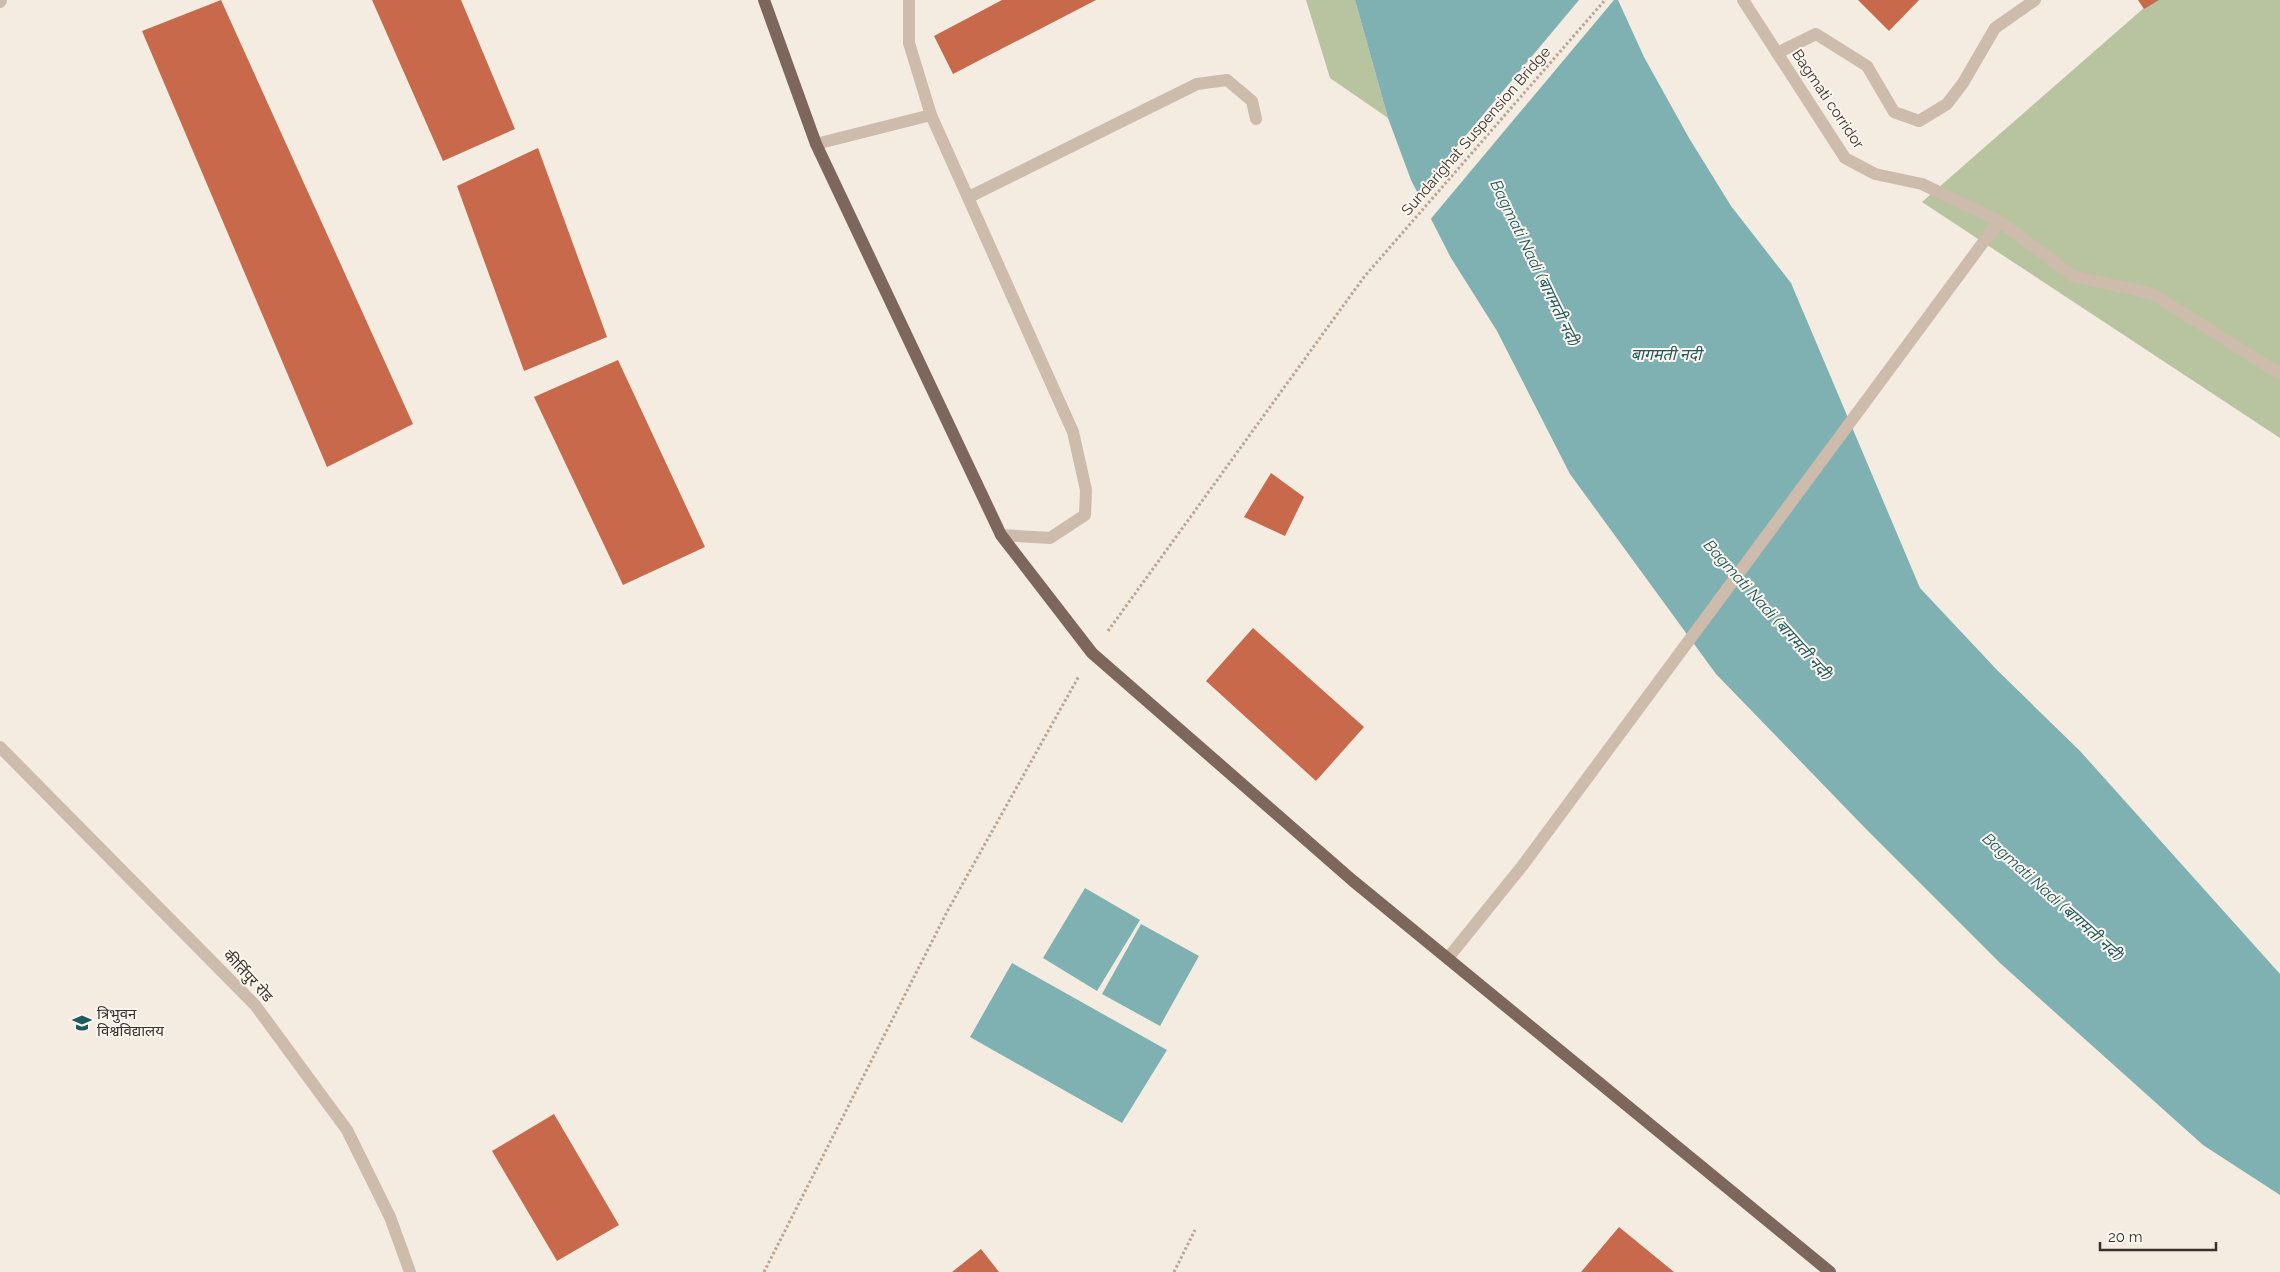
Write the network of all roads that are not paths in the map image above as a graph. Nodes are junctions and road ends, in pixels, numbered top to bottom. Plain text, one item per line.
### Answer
1 (764, 0) edge
2 (909, 0) edge
3 (1743, 0) edge
4 (2035, 0) edge
5 (1777, 53) junction
6 (931, 115) junction
7 (1256, 119) dead end
8 (816, 144) junction
9 (968, 197) junction
10 (1999, 221) junction
11 (2280, 374) edge
12 (1001, 536) junction
13 (0, 747) edge
14 (1448, 958) junction
15 (410, 1272) edge
16 (1830, 1272) edge

1 - 8 main road
2 - 6 street
3 - 5 street, Bagmati corridor
4 - 5 street
5 - 10 street, Bagmati corridor
6 - 8 street
6 - 9 street
7 - 9 street
8 - 12 main road
9 - 12 street
10 - 11 street, Bagmati corridor
10 - 14 street
12 - 14 main road
13 - 15 street, कीर्तिपुर रोड
14 - 16 main road

